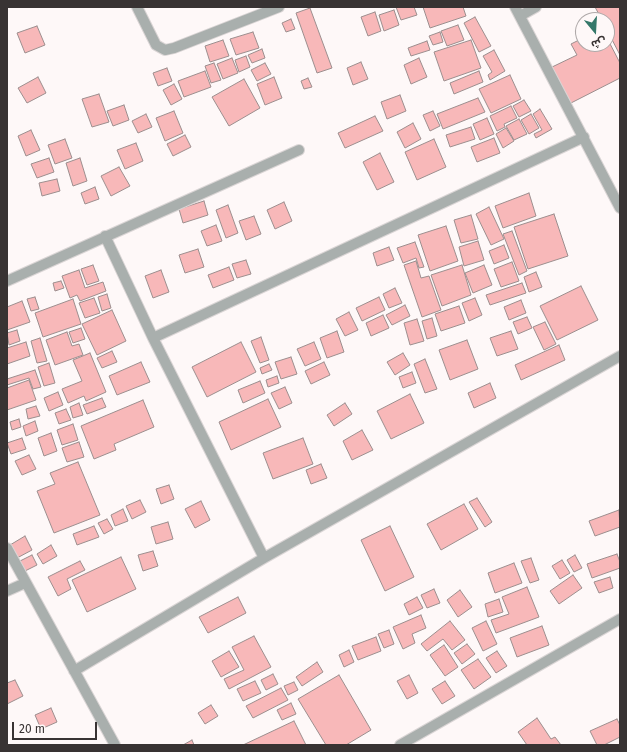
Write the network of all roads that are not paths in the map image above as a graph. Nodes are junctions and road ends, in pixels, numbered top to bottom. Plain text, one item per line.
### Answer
1 (137, 7) edge
2 (279, 7) edge
3 (536, 7) edge
4 (518, 11) edge
5 (584, 137) junction
6 (299, 150) dead end
7 (620, 208) edge
8 (105, 236) junction
9 (7, 281) edge
10 (153, 338) junction
11 (620, 356) edge
12 (7, 548) edge
13 (264, 558) junction
14 (25, 583) junction
15 (7, 591) edge
16 (620, 619) edge
17 (74, 671) junction
18 (115, 745) edge
19 (400, 745) edge

1 - 2 street
3 - 4 street
4 - 5 street
5 - 7 street
5 - 10 street
6 - 8 street
8 - 9 street
8 - 10 street
10 - 13 street
11 - 13 street
12 - 14 street
13 - 17 street
14 - 15 street
14 - 17 street
16 - 19 street
17 - 18 street

